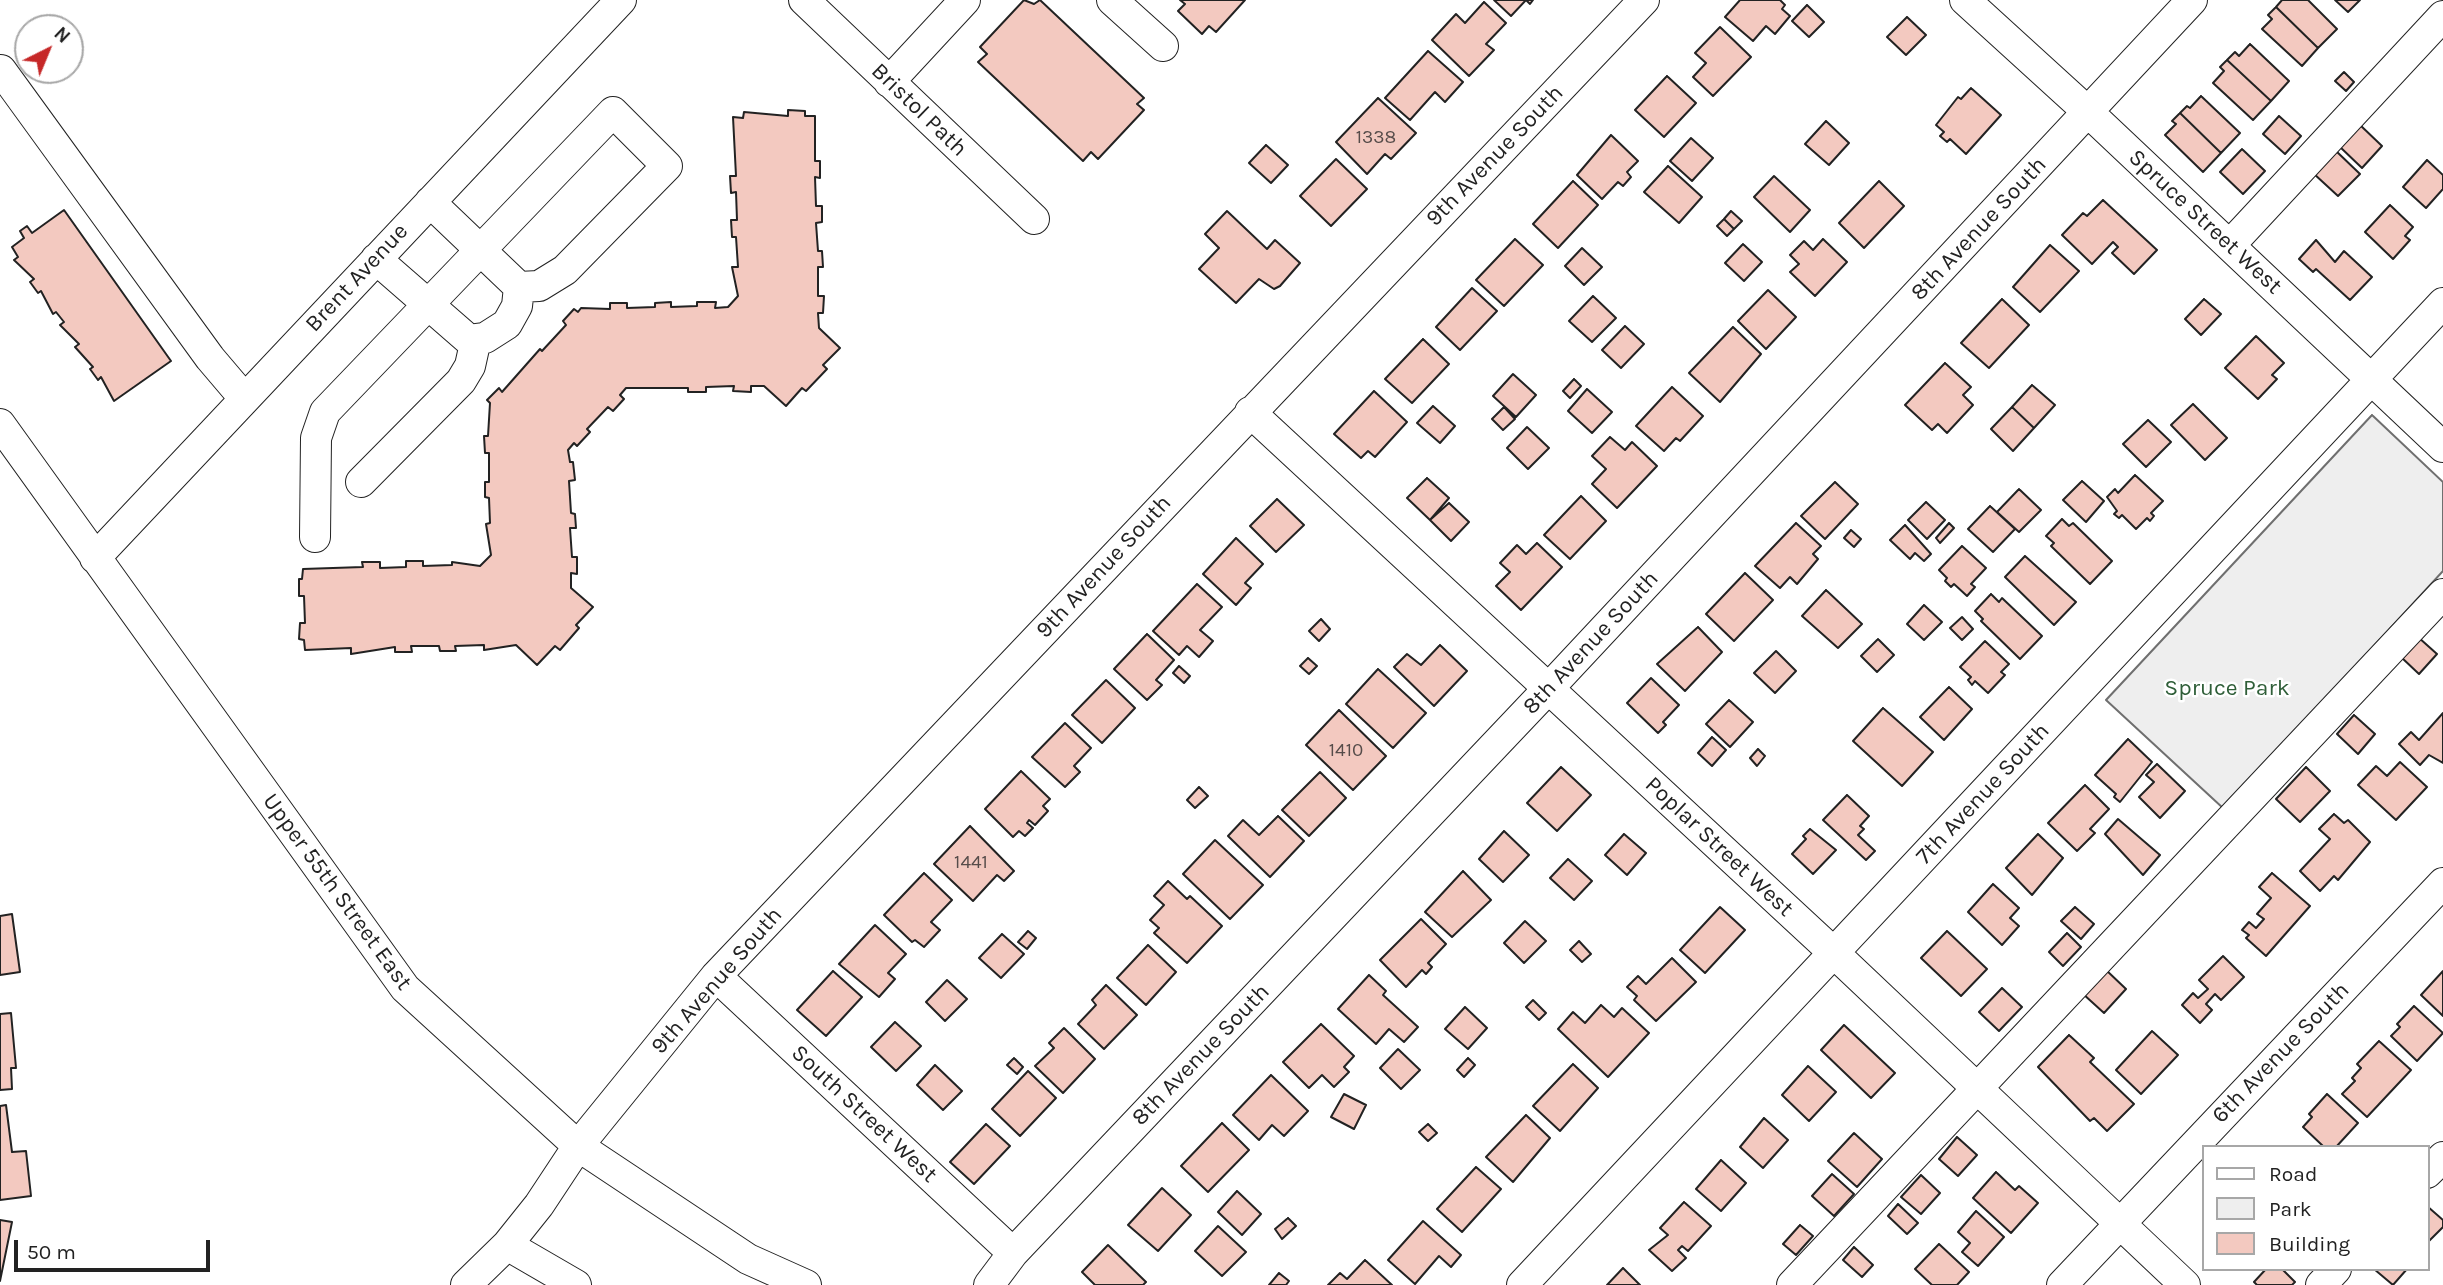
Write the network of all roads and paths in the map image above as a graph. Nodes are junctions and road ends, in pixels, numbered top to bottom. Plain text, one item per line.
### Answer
1 (621, 0) edge
2 (804, 0) edge
3 (965, 0) edge
4 (1112, 0) edge
5 (1644, 0) edge
6 (1965, 0) edge
7 (2192, 0) edge
8 (2443, 16) edge
9 (1163, 46) dead end
10 (1, 70) edge
11 (889, 82) junction
12 (2088, 112) junction
13 (430, 202) junction
14 (1034, 219) dead end
15 (2230, 245) junction
16 (480, 250) junction
17 (376, 259) junction
18 (519, 287) junction
19 (2443, 303) edge
20 (428, 304) junction
21 (477, 339) junction
22 (2372, 379) junction
23 (244, 398) junction
24 (1250, 412) junction
25 (0, 424) edge
26 (2443, 447) edge
27 (361, 482) dead end
28 (315, 537) dead end
29 (95, 558) junction
30 (2443, 594) edge
31 (1548, 689) junction
32 (2443, 883) edge
33 (1834, 953) junction
34 (716, 976) junction
35 (1976, 1087) junction
36 (578, 1146) junction
37 (2443, 1157) edge
38 (2429, 1171) edge
39 (2120, 1223) junction
40 (507, 1245) junction
41 (1013, 1253) junction
42 (2334, 1271) edge
43 (467, 1285) edge
44 (576, 1285) edge
45 (806, 1285) edge
46 (989, 1285) edge
47 (1521, 1285) edge
48 (1792, 1285) edge
49 (2062, 1285) edge
50 (2185, 1285) edge
51 (2321, 1285) edge

1 - 13 street, Brent Avenue
2 - 11 street, Bristol Path
3 - 11 street
4 - 9 street
5 - 24 street, 9th Avenue South
6 - 12 street, Spruce Street West
7 - 12 street, 8th Avenue South
8 - 15 street
10 - 23 street
11 - 14 street, Bristol Path
12 - 15 street, Spruce Street West
12 - 31 street, 8th Avenue South
13 - 16 street
13 - 17 street, Brent Avenue
15 - 22 street, Spruce Street West
16 - 18 street
16 - 18 street
16 - 20 street
17 - 20 street
17 - 23 street, Brent Avenue
18 - 21 street
19 - 22 street, 7th Avenue South
20 - 21 street
20 - 28 street
21 - 27 street
22 - 26 street, Spruce Street West
22 - 33 street, 7th Avenue South
23 - 29 street, Brent Avenue
24 - 31 street, Poplar Street West
24 - 34 street, 9th Avenue South
25 - 29 street, Upper 55th Street East
29 - 36 street, Upper 55th Street East
30 - 35 street
31 - 33 street, Poplar Street West
31 - 41 street, 8th Avenue South
32 - 39 street, 6th Avenue South
33 - 35 street, Poplar Street West
33 - 47 street, 7th Avenue South
34 - 36 street, 9th Avenue South
34 - 41 street, South Street West
35 - 39 street, Poplar Street West
35 - 48 street
36 - 40 street, 9th Avenue South
36 - 45 street, Upper 55th Street East
37 - 38 street
39 - 49 street, 6th Avenue South
39 - 50 street, Poplar Street West
40 - 43 street, 9th Avenue South
40 - 44 street
41 - 46 street, 8th Avenue South
42 - 51 street

